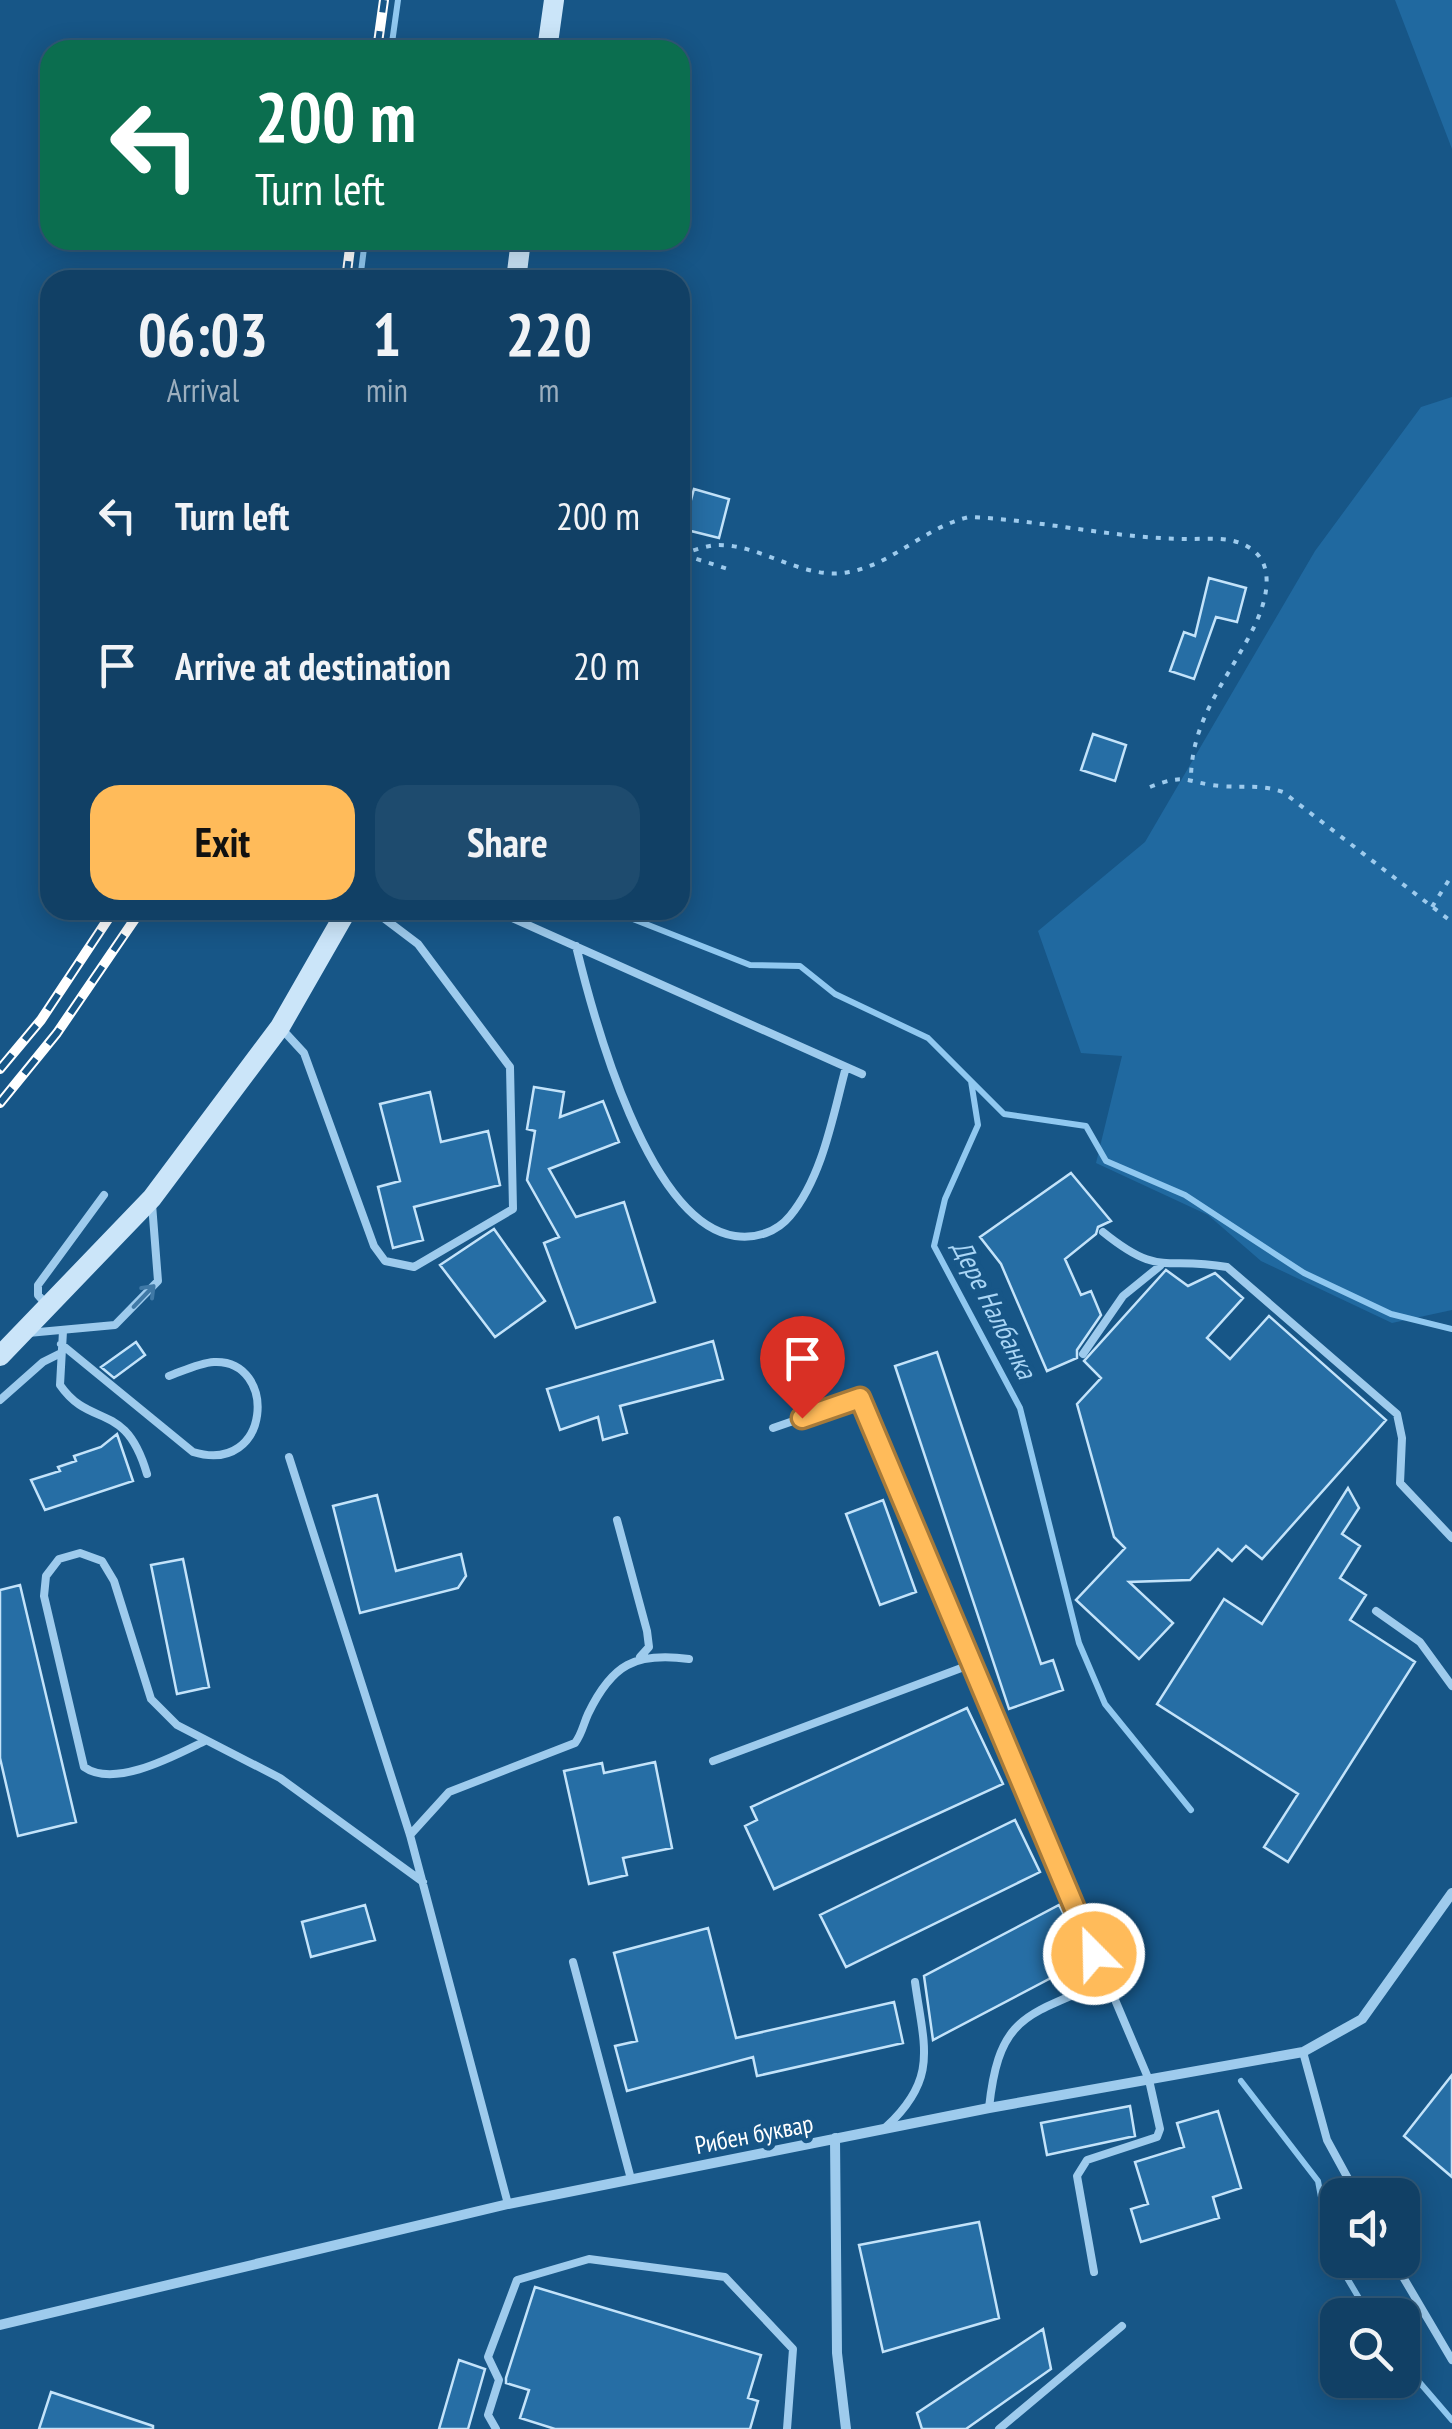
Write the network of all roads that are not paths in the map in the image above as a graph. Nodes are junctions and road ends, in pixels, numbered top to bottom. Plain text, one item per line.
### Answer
1 (554, 0) edge
2 (548, 40) edge
3 (341, 920) edge
4 (387, 920) edge
5 (517, 920) edge
6 (576, 946) junction
7 (280, 1027) junction
8 (846, 1066) junction
9 (862, 1074) dead end
10 (104, 1195) dead end
11 (152, 1198) junction
12 (1102, 1232) dead end
13 (1160, 1266) junction
14 (48, 1306) junction
15 (64, 1330) junction
16 (24, 1334) junction
17 (60, 1349) junction
18 (1083, 1354) dead end
19 (0, 1356) edge
20 (169, 1376) dead end
21 (0, 1400) edge
22 (773, 1428) dead end
23 (289, 1457) dead end
24 (148, 1474) dead end
25 (618, 1520) dead end
26 (1452, 1538) edge
27 (1376, 1611) dead end
28 (640, 1657) junction
29 (689, 1658) dead end
30 (972, 1664) junction
31 (1452, 1686) edge
32 (205, 1741) junction
33 (713, 1761) dead end
34 (410, 1835) junction
35 (423, 1882) junction
36 (1452, 1893) edge
37 (574, 1962) dead end
38 (1106, 1981) junction
39 (915, 1982) dead end
40 (1303, 2052) junction
41 (1148, 2080) junction
42 (988, 2108) junction
43 (884, 2129) junction
44 (836, 2138) junction
45 (1347, 2178) edge
46 (631, 2179) junction
47 (508, 2204) junction
48 (1094, 2272) dead end
49 (1404, 2278) edge
50 (0, 2325) edge
51 (1122, 2326) dead end
52 (1452, 2360) edge
53 (496, 2429) edge
54 (788, 2429) edge
55 (846, 2429) edge
56 (999, 2429) edge

1 - 2 street
3 - 7 street
4 - 7 lane
5 - 6 lane
6 - 8 lane
6 - 8 lane
7 - 11 street
8 - 9 lane
10 - 14 lane
11 - 14 street
15 -> 11 lane
12 - 13 lane
13 - 18 lane
13 - 26 lane
14 - 16 street
15 - 16 lane
15 - 17 lane
16 - 19 street
17 - 20 lane
17 - 21 lane
17 - 24 lane
22 - 30 lane
23 - 34 lane
25 - 28 lane
27 - 31 lane
28 - 29 lane
28 - 34 lane
30 - 33 lane
30 - 38 lane
32 - 32 lane
32 - 35 lane
34 - 35 lane
35 - 47 lane
36 - 40 street, Рибен буквар
37 - 46 lane
38 - 41 lane
38 - 42 lane
39 - 43 lane
40 - 41 street, Рибен буквар
40 - 45 lane
41 - 42 street, Рибен буквар
41 - 48 lane
42 - 43 street, Рибен буквар
43 - 44 street, Рибен буквар
44 - 46 street, Рибен буквар
44 - 55 street
46 - 47 street, Рибен буквар
47 - 50 street, Рибен буквар
49 - 52 lane
51 - 56 lane
53 - 54 lane

